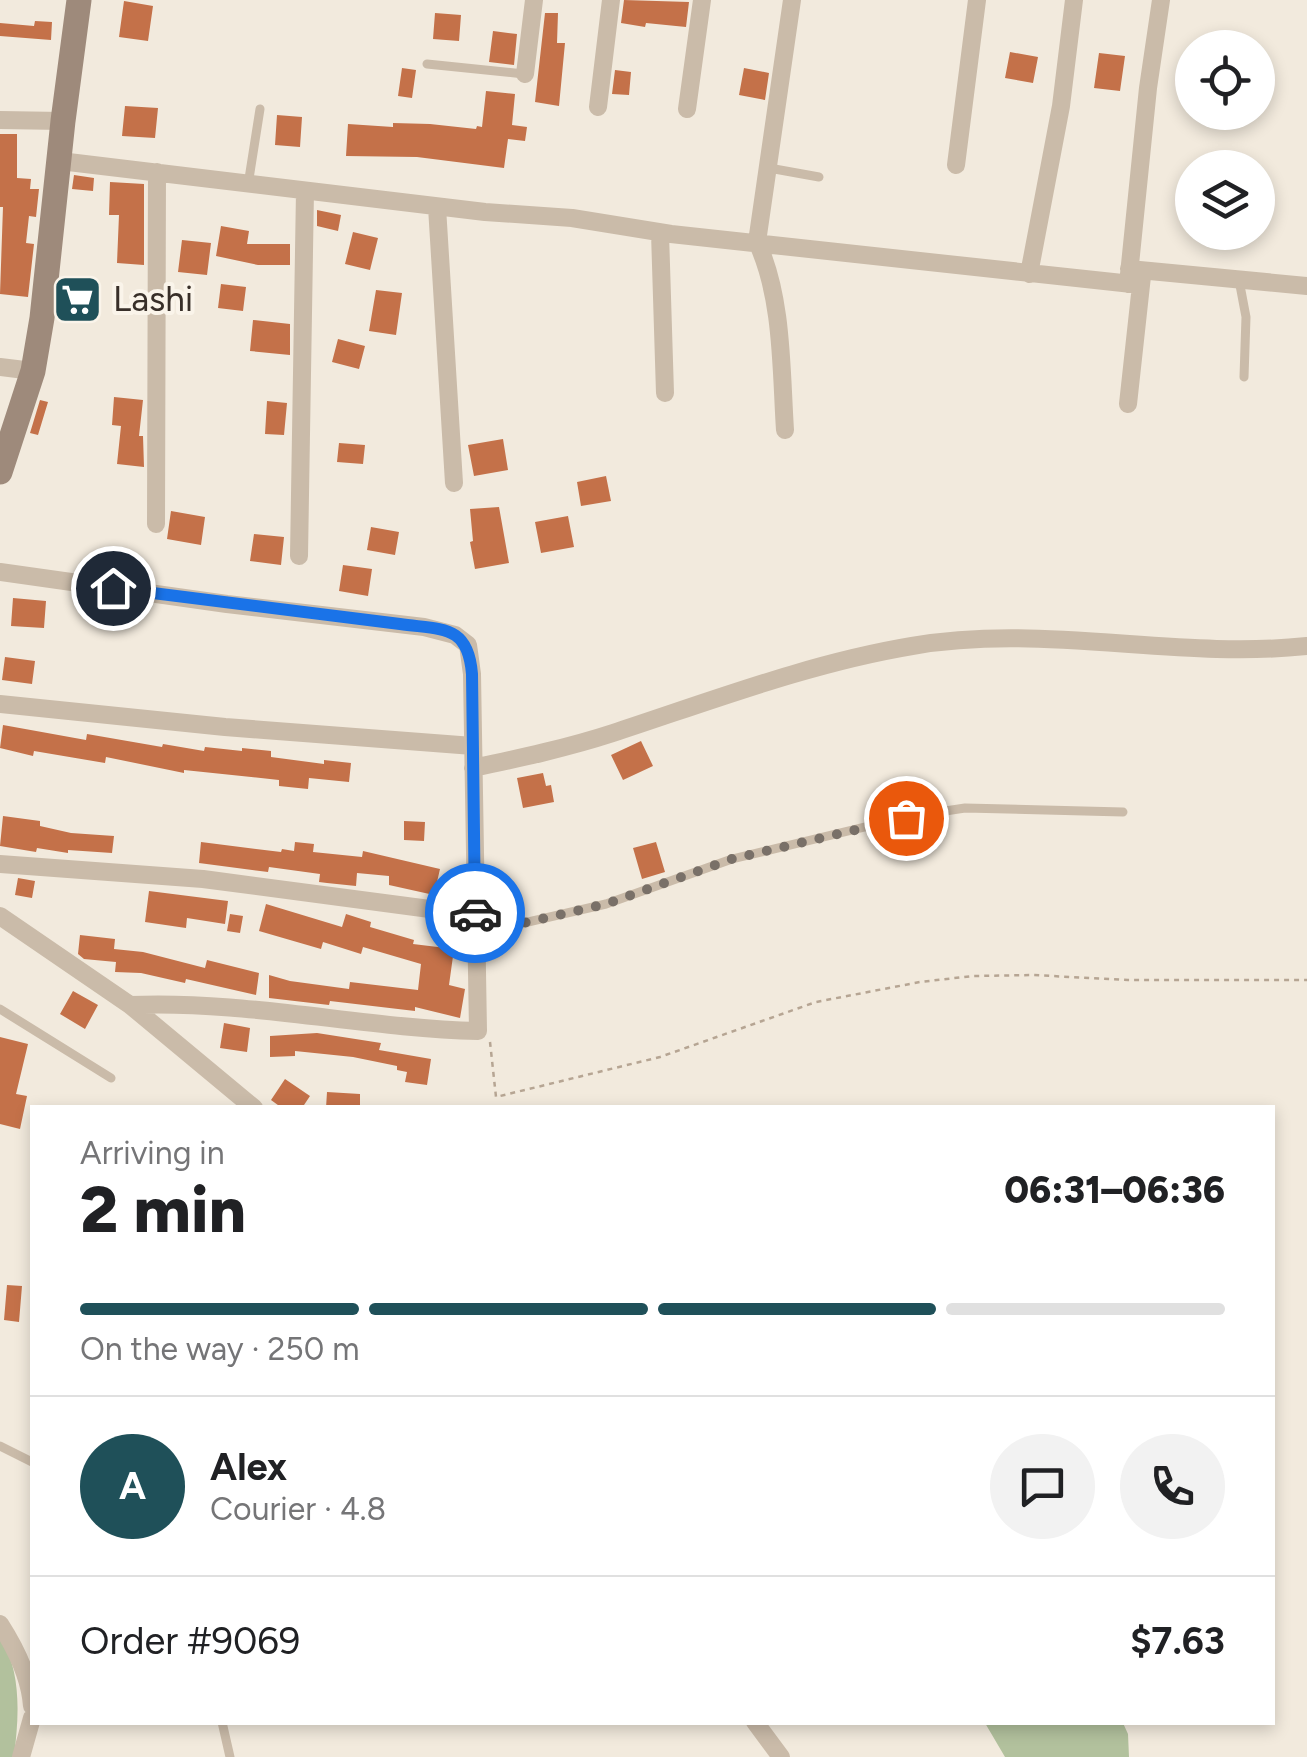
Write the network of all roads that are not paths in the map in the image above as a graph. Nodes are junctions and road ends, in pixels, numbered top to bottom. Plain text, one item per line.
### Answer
1 (80, 0) edge
2 (534, 0) edge
3 (612, 0) edge
4 (702, 0) edge
5 (792, 0) edge
6 (977, 0) edge
7 (1074, 0) edge
8 (1162, 0) edge
9 (427, 64) dead end
10 (525, 74) joint
11 (598, 108) dead end
12 (260, 109) dead end
13 (687, 109) dead end
14 (0, 120) edge
15 (63, 122) junction
16 (60, 161) junction
17 (956, 166) dead end
18 (766, 167) junction
19 (156, 172) junction
20 (818, 176) dead end
21 (248, 185) junction
22 (304, 191) junction
23 (437, 207) junction
24 (660, 233) junction
25 (757, 242) junction
26 (1029, 274) junction
27 (1135, 277) junction
28 (1239, 280) junction
29 (1307, 286) edge
30 (0, 368) edge
31 (33, 371) junction
32 (1244, 377) dead end
33 (665, 393) dead end
34 (1128, 404) dead end
35 (785, 430) dead end
36 (0, 472) edge
37 (454, 483) dead end
38 (156, 524) dead end
39 (299, 556) dead end
40 (0, 572) edge
41 (1307, 646) edge
42 (0, 704) edge
43 (473, 746) junction
44 (473, 768) junction
45 (1123, 812) dead end
46 (0, 864) edge
47 (0, 916) edge
48 (475, 924) junction
49 (130, 1005) junction
50 (0, 1009) edge
51 (111, 1078) dead end
52 (250, 1105) edge
53 (0, 1446) edge
54 (30, 1461) edge
55 (0, 1624) edge
56 (30, 1686) edge
57 (30, 1724) edge
58 (223, 1725) edge
59 (756, 1725) edge
60 (20, 1757) edge
61 (230, 1757) edge
62 (780, 1757) edge

1 - 15 street
2 - 10 street
3 - 11 street
4 - 13 street
5 - 18 street
6 - 17 street
7 - 26 street
8 - 27 street
9 - 10 lane
12 - 21 lane
14 - 15 street
15 - 16 street
16 - 19 street
16 - 31 street
18 - 20 lane
18 - 25 street
19 - 21 street
19 - 38 street
21 - 22 street
22 - 23 street
22 - 39 street
23 - 24 street
23 - 37 street
24 - 25 street
24 - 33 street
25 - 26 street
25 - 35 street
26 - 27 street
27 - 28 street
27 - 34 street
28 - 29 street
28 - 32 lane
30 - 31 street
31 - 36 street
40 - 43 street
41 - 44 street
42 - 43 street
43 - 44 street
44 - 48 street
45 - 48 lane
46 - 48 street
47 - 49 street
48 - 49 street
49 - 52 street
50 - 51 lane
53 - 54 lane
55 - 56 street
57 - 60 street
58 - 61 lane
59 - 62 street

